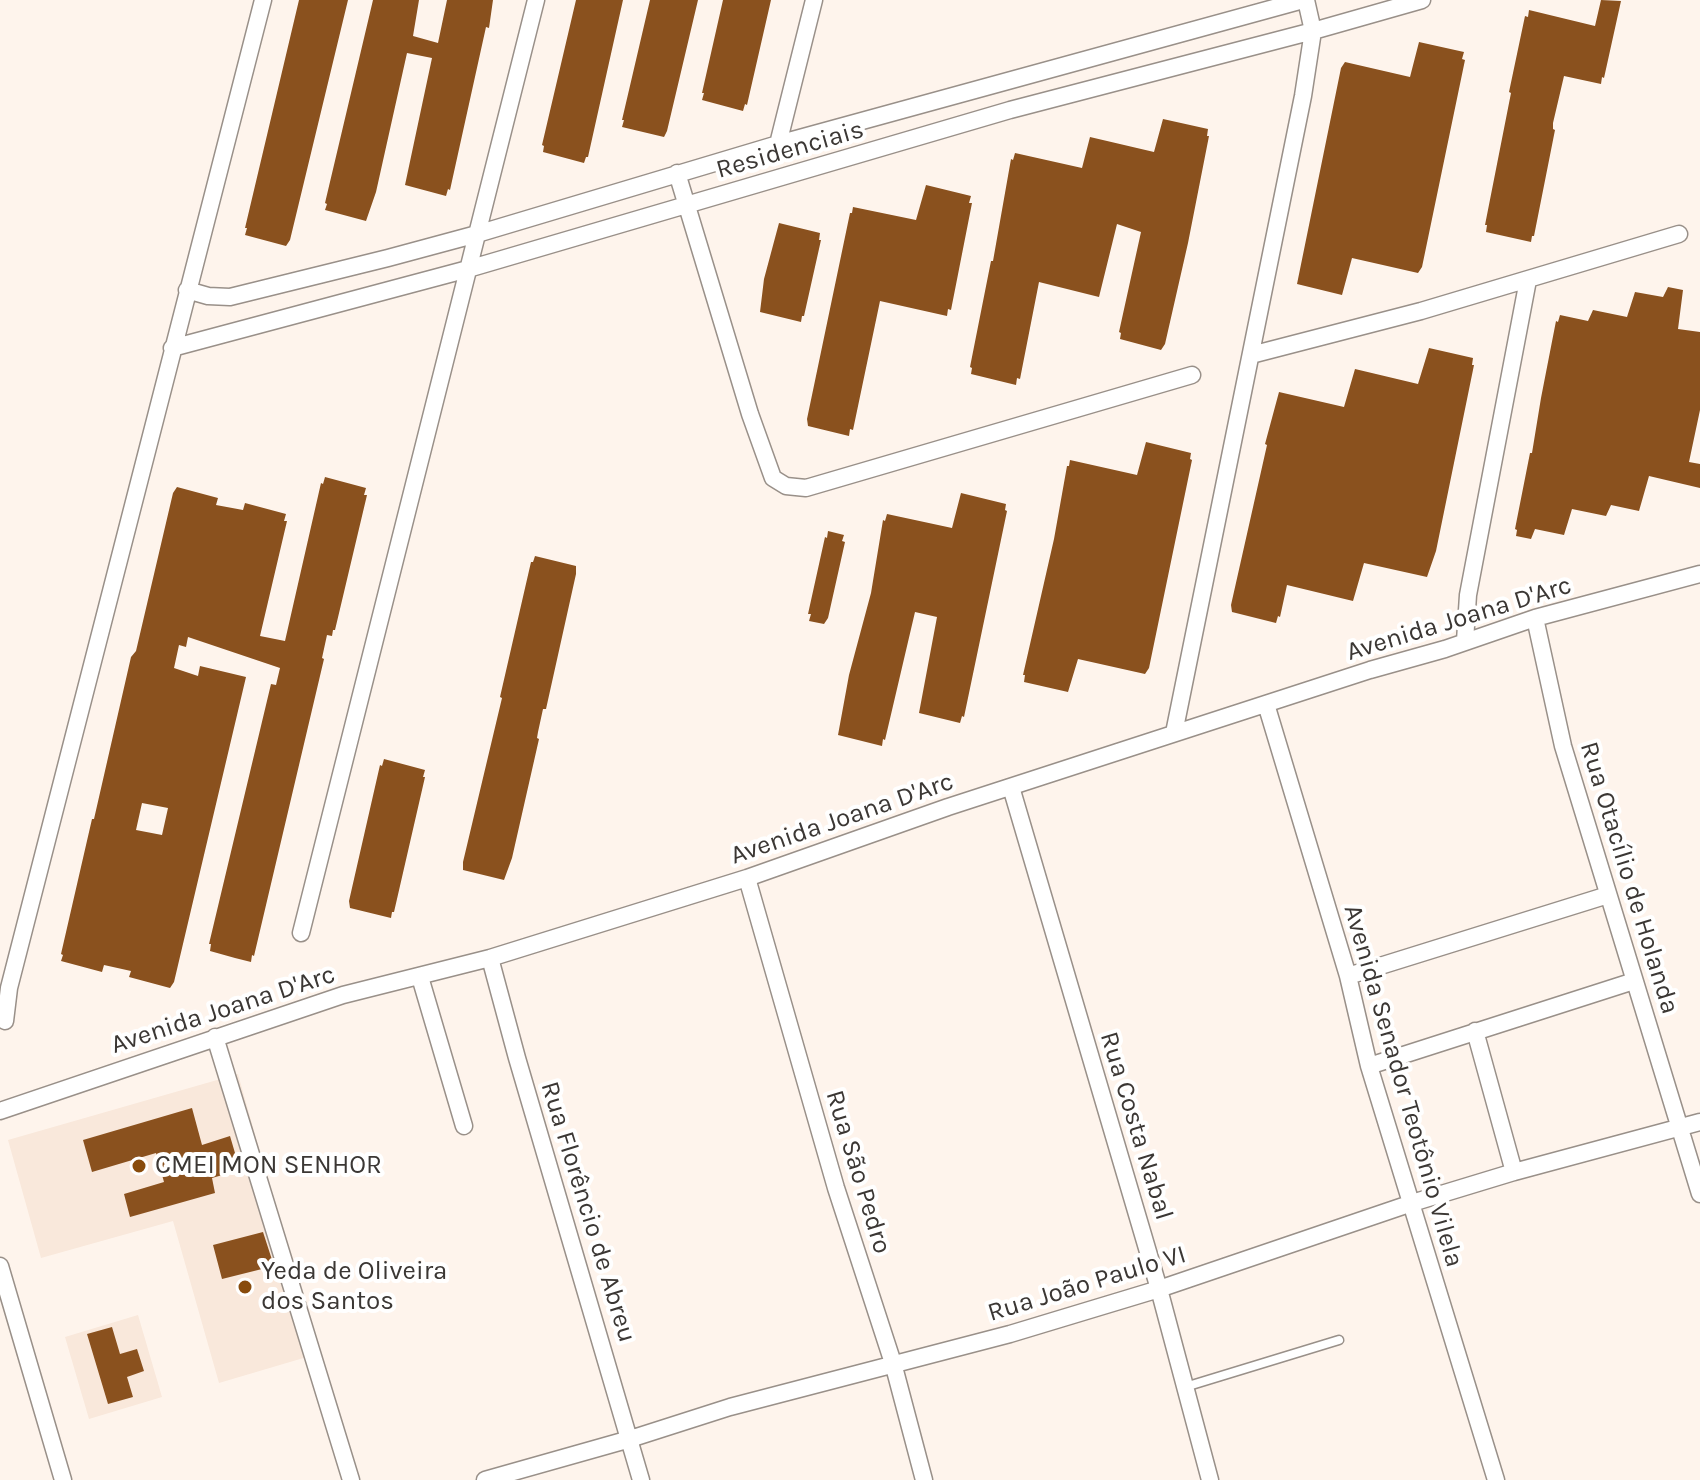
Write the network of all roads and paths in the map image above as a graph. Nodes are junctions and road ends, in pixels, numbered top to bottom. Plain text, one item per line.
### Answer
1 (263, 0) edge
2 (536, 0) edge
3 (814, 0) edge
4 (1305, 0) edge
5 (1422, 0) edge
6 (1313, 31) junction
7 (1002, 82) junction
8 (1010, 110) junction
9 (778, 144) junction
10 (677, 173) junction
11 (686, 205) junction
12 (477, 234) junction
13 (1679, 234) dead end
14 (468, 269) junction
15 (1528, 280) junction
16 (187, 290) junction
17 (172, 348) junction
18 (1251, 355) junction
19 (1192, 375) dead end
20 (1700, 574) edge
21 (1535, 618) junction
22 (1465, 641) junction
23 (1266, 704) junction
24 (1174, 733) junction
25 (1011, 787) junction
26 (747, 878) junction
27 (1608, 895) junction
28 (301, 933) dead end
29 (490, 958) junction
30 (1348, 976) junction
31 (420, 977) junction
32 (1634, 981) junction
33 (5, 1021) dead end
34 (1475, 1031) junction
35 (215, 1037) junction
36 (1369, 1066) junction
37 (0, 1111) edge
38 (1700, 1122) edge
39 (464, 1126) dead end
40 (1681, 1128) junction
41 (1514, 1172) junction
42 (1700, 1194) edge
43 (1412, 1203) junction
44 (0, 1266) edge
45 (1159, 1289) junction
46 (1339, 1340) dead end
47 (893, 1363) junction
48 (1185, 1387) junction
49 (630, 1439) junction
50 (63, 1480) edge
51 (351, 1480) edge
52 (485, 1480) edge
53 (641, 1480) edge
54 (924, 1480) edge
55 (1210, 1480) edge
56 (1496, 1480) edge

1 - 16 street
2 - 12 street
3 - 9 street
4 - 6 street
4 - 7 street, Residenciais
5 - 6 street, Residenciais
6 - 8 street, Residenciais
6 - 18 street
7 - 8 street
7 - 9 street, Residenciais
8 - 11 street, Residenciais
9 - 10 street, Residenciais
10 - 11 street
10 - 12 street, Residenciais
11 - 14 street, Residenciais
11 - 19 street
12 - 14 street
12 - 16 street, Residenciais
13 - 15 street
14 - 17 street, Residenciais
14 - 28 street
15 - 18 street
15 - 22 street
16 - 17 street
17 - 33 street
18 - 24 street
20 - 21 street, Avenida Joana D'Arc
21 - 22 street, Avenida Joana D'Arc
21 - 27 street, Rua Otacílio de Holanda
22 - 23 street, Avenida Joana D'Arc
23 - 24 street, Avenida Joana D'Arc
23 - 30 street, Avenida Senador Teotônio Vilela
24 - 25 street, Avenida Joana D'Arc
25 - 26 street, Avenida Joana D'Arc
25 - 45 street, Rua Costa Nabal
26 - 29 street, Avenida Joana D'Arc
26 - 47 street, Rua São Pedro
27 - 30 street
27 - 32 street, Rua Otacílio de Holanda
29 - 31 street, Avenida Joana D'Arc
29 - 49 street, Rua Florêncio de Abreu
30 - 36 street, Avenida Senador Teotônio Vilela
31 - 35 street, Avenida Joana D'Arc
31 - 39 street
32 - 34 street
32 - 40 street, Rua Otacílio de Holanda
34 - 36 street
34 - 41 street
35 - 37 street, Avenida Joana D'Arc
35 - 51 street
36 - 43 street, Avenida Senador Teotônio Vilela
38 - 40 street, Rua João Paulo VI
40 - 41 street, Rua João Paulo VI
40 - 42 street, Rua Otacílio de Holanda
41 - 43 street, Rua João Paulo VI
43 - 45 street, Rua João Paulo VI
43 - 56 street, Avenida Senador Teotônio Vilela
44 - 50 street
45 - 47 street, Rua João Paulo VI
45 - 48 street, Rua Costa Nabal
46 - 48 lane
47 - 49 street, Rua João Paulo VI
47 - 54 street, Rua São Pedro
48 - 55 street, Rua Costa Nabal
49 - 52 street, Rua João Paulo VI
49 - 53 street, Rua Florêncio de Abreu

